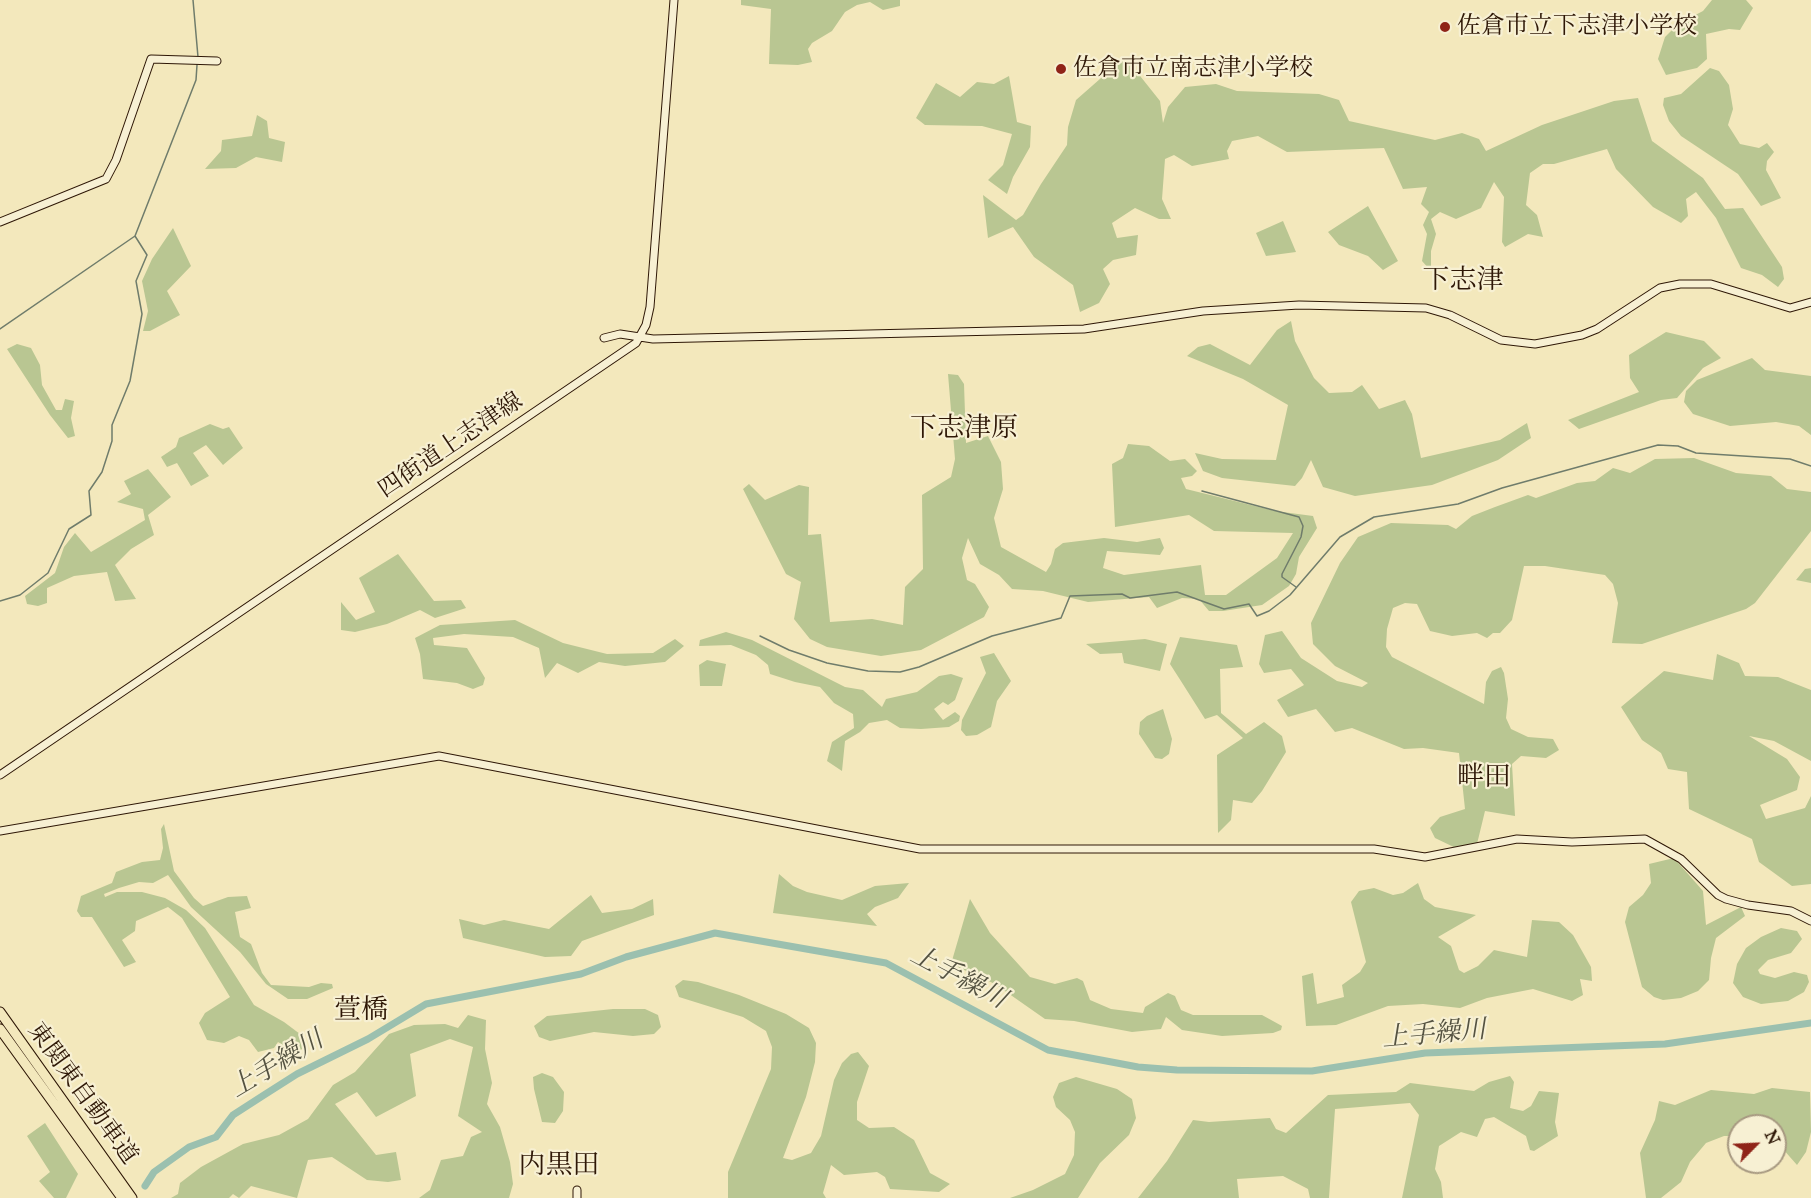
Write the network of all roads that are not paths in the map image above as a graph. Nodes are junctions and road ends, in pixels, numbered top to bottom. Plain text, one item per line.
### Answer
1 (674, 0) edge
2 (217, 61) dead end
3 (0, 222) edge
4 (1811, 302) edge
5 (641, 336) junction
6 (604, 338) dead end
7 (0, 775) edge
8 (0, 831) edge
9 (1811, 921) edge
10 (0, 1012) edge
11 (0, 1029) edge
12 (122, 1198) edge
13 (132, 1198) edge

1 - 5 street
2 - 3 street
4 - 5 street
5 - 6 street
5 - 7 street, 四街道上志津線
8 - 9 street
10 - 13 highway, 東関東自動車道
11 - 12 highway, 東関東自動車道

